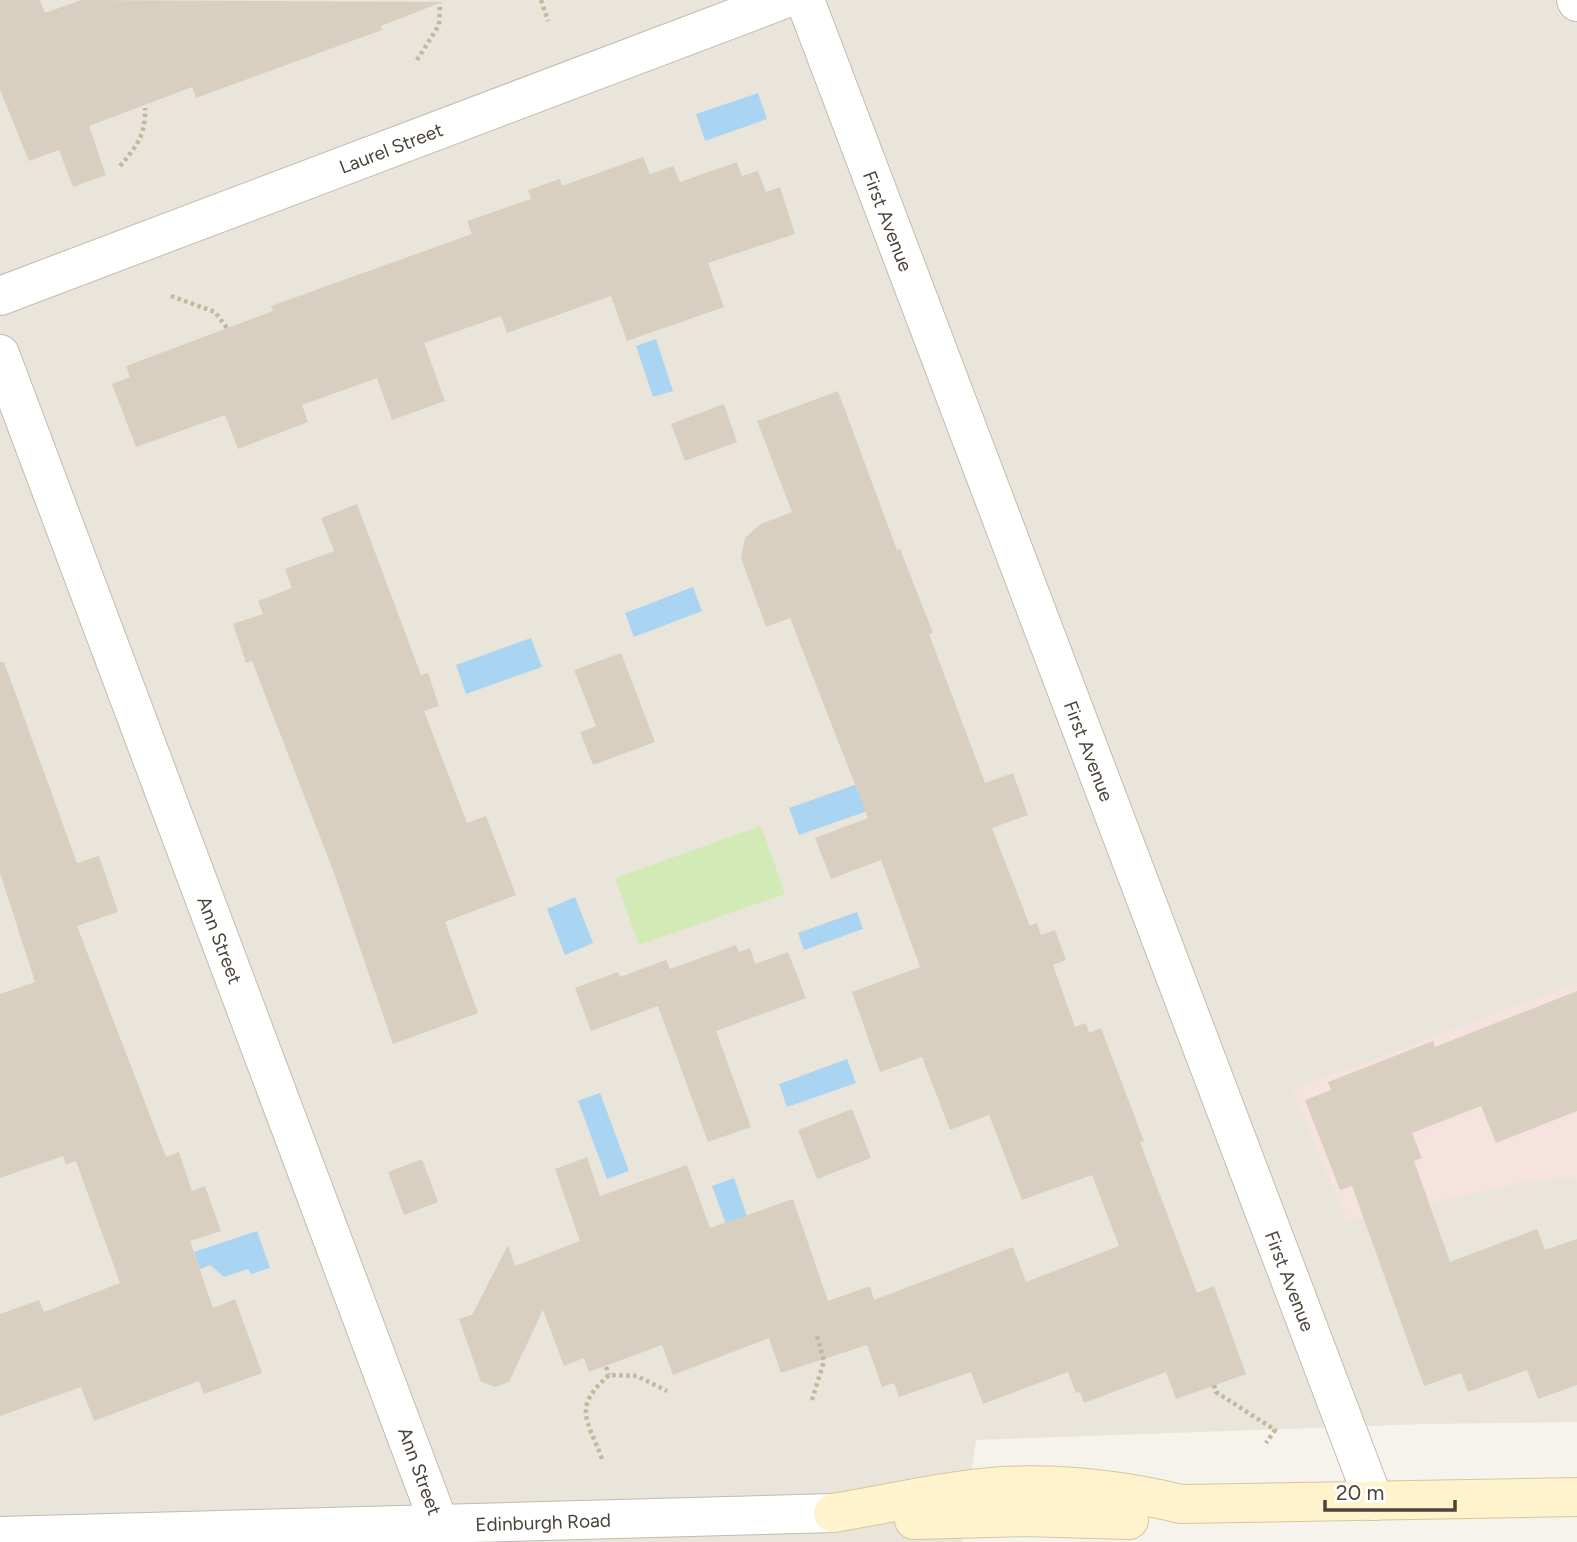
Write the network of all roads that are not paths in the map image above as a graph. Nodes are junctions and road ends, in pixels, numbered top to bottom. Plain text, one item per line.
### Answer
1 (782, 0) edge
2 (805, 0) edge
3 (0, 296) edge
4 (0, 354) edge
5 (1074, 1487) junction
6 (1577, 1497) edge
7 (1374, 1501) junction
8 (1181, 1504) junction
9 (833, 1513) junction
10 (918, 1520) junction
11 (1129, 1520) junction
12 (440, 1526) junction
13 (1017, 1530) edge
14 (0, 1536) edge
15 (977, 1542) edge
16 (1069, 1542) edge

1 - 3 street, Laurel Street
2 - 7 street, First Avenue
4 - 12 street, Ann Street
5 - 8 main road
5 - 9 main road
5 - 13 main road
6 - 7 main road
7 - 8 main road
8 - 11 main road
9 - 10 main road
9 - 12 street, Edinburgh Road
10 - 13 main road
10 - 15 main road
11 - 13 main road
11 - 16 main road
12 - 14 street, Edinburgh Road

